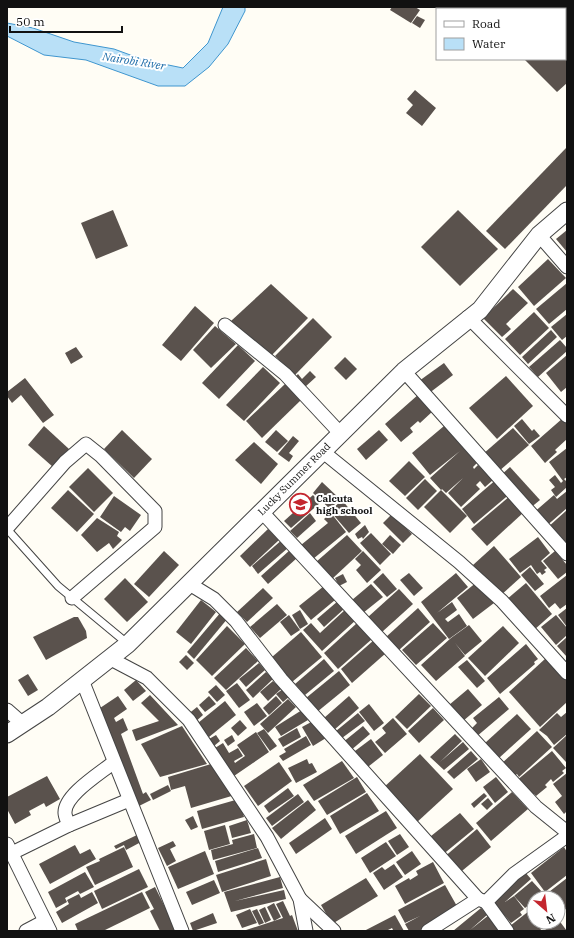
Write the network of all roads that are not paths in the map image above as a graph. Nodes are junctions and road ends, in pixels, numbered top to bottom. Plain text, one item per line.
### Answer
1 (567, 211) edge
2 (539, 235) junction
3 (567, 267) edge
4 (468, 317) junction
5 (225, 325) dead end
6 (404, 371) junction
7 (567, 416) edge
8 (340, 433) junction
9 (322, 451) junction
10 (262, 512) junction
11 (7, 528) edge
12 (567, 554) edge
13 (188, 583) junction
14 (72, 598) junction
15 (128, 644) junction
16 (111, 659) junction
17 (567, 673) edge
18 (82, 680) junction
19 (7, 710) edge
20 (23, 724) junction
21 (7, 734) edge
22 (114, 762) junction
23 (129, 800) junction
24 (69, 826) junction
25 (567, 832) edge
26 (567, 836) edge
27 (9, 848) edge
28 (300, 899) junction
29 (482, 900) junction
30 (47, 926) edge
31 (26, 931) edge
32 (182, 931) edge
33 (306, 931) edge
34 (334, 931) edge
35 (428, 931) edge
36 (507, 931) edge

1 - 2 street, Lucky Summer Road
2 - 3 street
2 - 4 street, Lucky Summer Road
4 - 6 street, Lucky Summer Road
4 - 7 street
5 - 8 street
6 - 8 street, Lucky Summer Road
6 - 12 street
8 - 9 street, Lucky Summer Road
9 - 10 street, Lucky Summer Road
9 - 17 street
10 - 13 street, Lucky Summer Road
10 - 25 street
11 - 14 lane
11 - 14 street
13 - 15 street, Lucky Summer Road
13 - 29 street
14 - 15 lane
15 - 16 street, Lucky Summer Road
16 - 18 street, Lucky Summer Road
16 - 28 street
18 - 20 street, Lucky Summer Road
18 - 22 street
19 - 20 street
20 - 21 street, Lucky Summer Road
22 - 23 street
22 - 24 street
23 - 24 street
23 - 32 street
24 - 27 street
26 - 29 street
27 - 30 street
28 - 33 street
28 - 34 street
29 - 35 street
29 - 36 street
30 - 31 street

